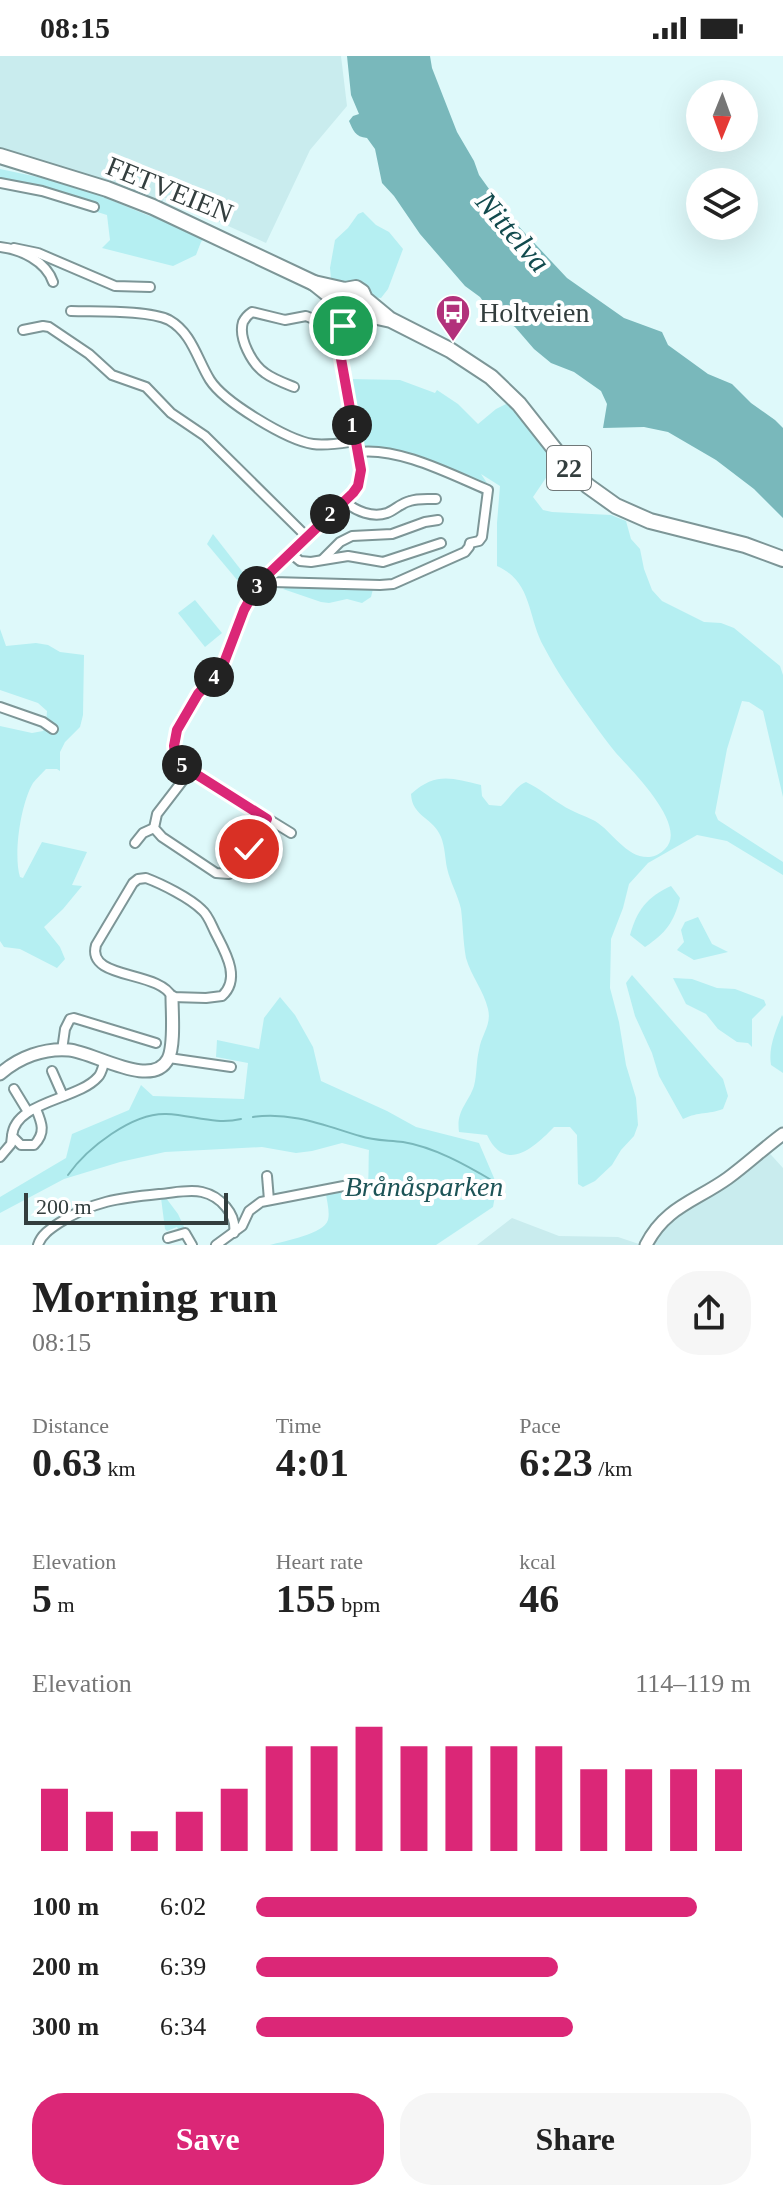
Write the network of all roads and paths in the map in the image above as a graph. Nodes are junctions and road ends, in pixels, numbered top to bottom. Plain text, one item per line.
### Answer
1 (0, 156) edge
2 (0, 183) edge
3 (94, 207) dead end
4 (0, 247) edge
5 (14, 248) junction
6 (53, 282) dead end
7 (150, 287) dead end
8 (350, 305) junction
9 (71, 311) dead end
10 (23, 330) dead end
11 (338, 331) junction
12 (294, 387) dead end
13 (356, 441) junction
14 (358, 452) junction
15 (436, 499) dead end
16 (345, 502) junction
17 (438, 520) dead end
18 (306, 536) junction
19 (441, 543) dead end
20 (289, 552) junction
21 (783, 559) edge
22 (323, 560) junction
23 (263, 579) junction
24 (222, 668) junction
25 (223, 683) dead end
26 (0, 707) edge
27 (53, 729) dead end
28 (190, 771) junction
29 (267, 819) junction
30 (154, 828) junction
31 (291, 833) dead end
32 (135, 843) dead end
33 (172, 997) junction
34 (156, 1043) dead end
35 (62, 1050) junction
36 (169, 1058) junction
37 (105, 1060) junction
38 (231, 1067) dead end
39 (52, 1071) dead end
40 (0, 1074) edge
41 (14, 1089) dead end
42 (63, 1096) junction
43 (32, 1111) junction
44 (783, 1134) edge
45 (12, 1136) junction
46 (0, 1157) edge
47 (267, 1176) dead end
48 (354, 1184) dead end
49 (269, 1200) junction
50 (234, 1233) junction
51 (168, 1238) dead end
52 (38, 1245) edge
53 (192, 1245) edge
54 (216, 1245) edge
55 (646, 1245) edge

1 - 8 highway, FETVEIEN / 22
2 - 3 street
4 - 5 street
5 - 6 street
5 - 7 street
8 - 11 street
8 - 11 street
8 - 21 highway, FETVEIEN / 22
9 - 13 street
10 - 18 street
11 - 12 street
11 - 13 street
13 - 14 street
14 - 16 street
14 - 23 street
15 - 16 street
16 - 18 street
17 - 22 street
18 - 20 street
19 - 22 street
20 - 22 street
20 - 23 street
23 - 24 street
24 - 25 street
24 - 28 street
26 - 27 street
28 - 29 street
28 - 30 street
29 - 30 street
29 - 31 street
30 - 32 street
33 - 33 street
33 - 36 street
34 - 35 street
35 - 37 street
35 - 40 street
36 - 37 street
36 - 38 street
37 - 42 street
39 - 42 street
41 - 43 street
42 - 43 street
43 - 45 street
43 - 45 street
44 - 55 street
45 - 46 street
47 - 49 street
48 - 49 street
49 - 50 street
50 - 52 street
50 - 54 street
51 - 53 street

